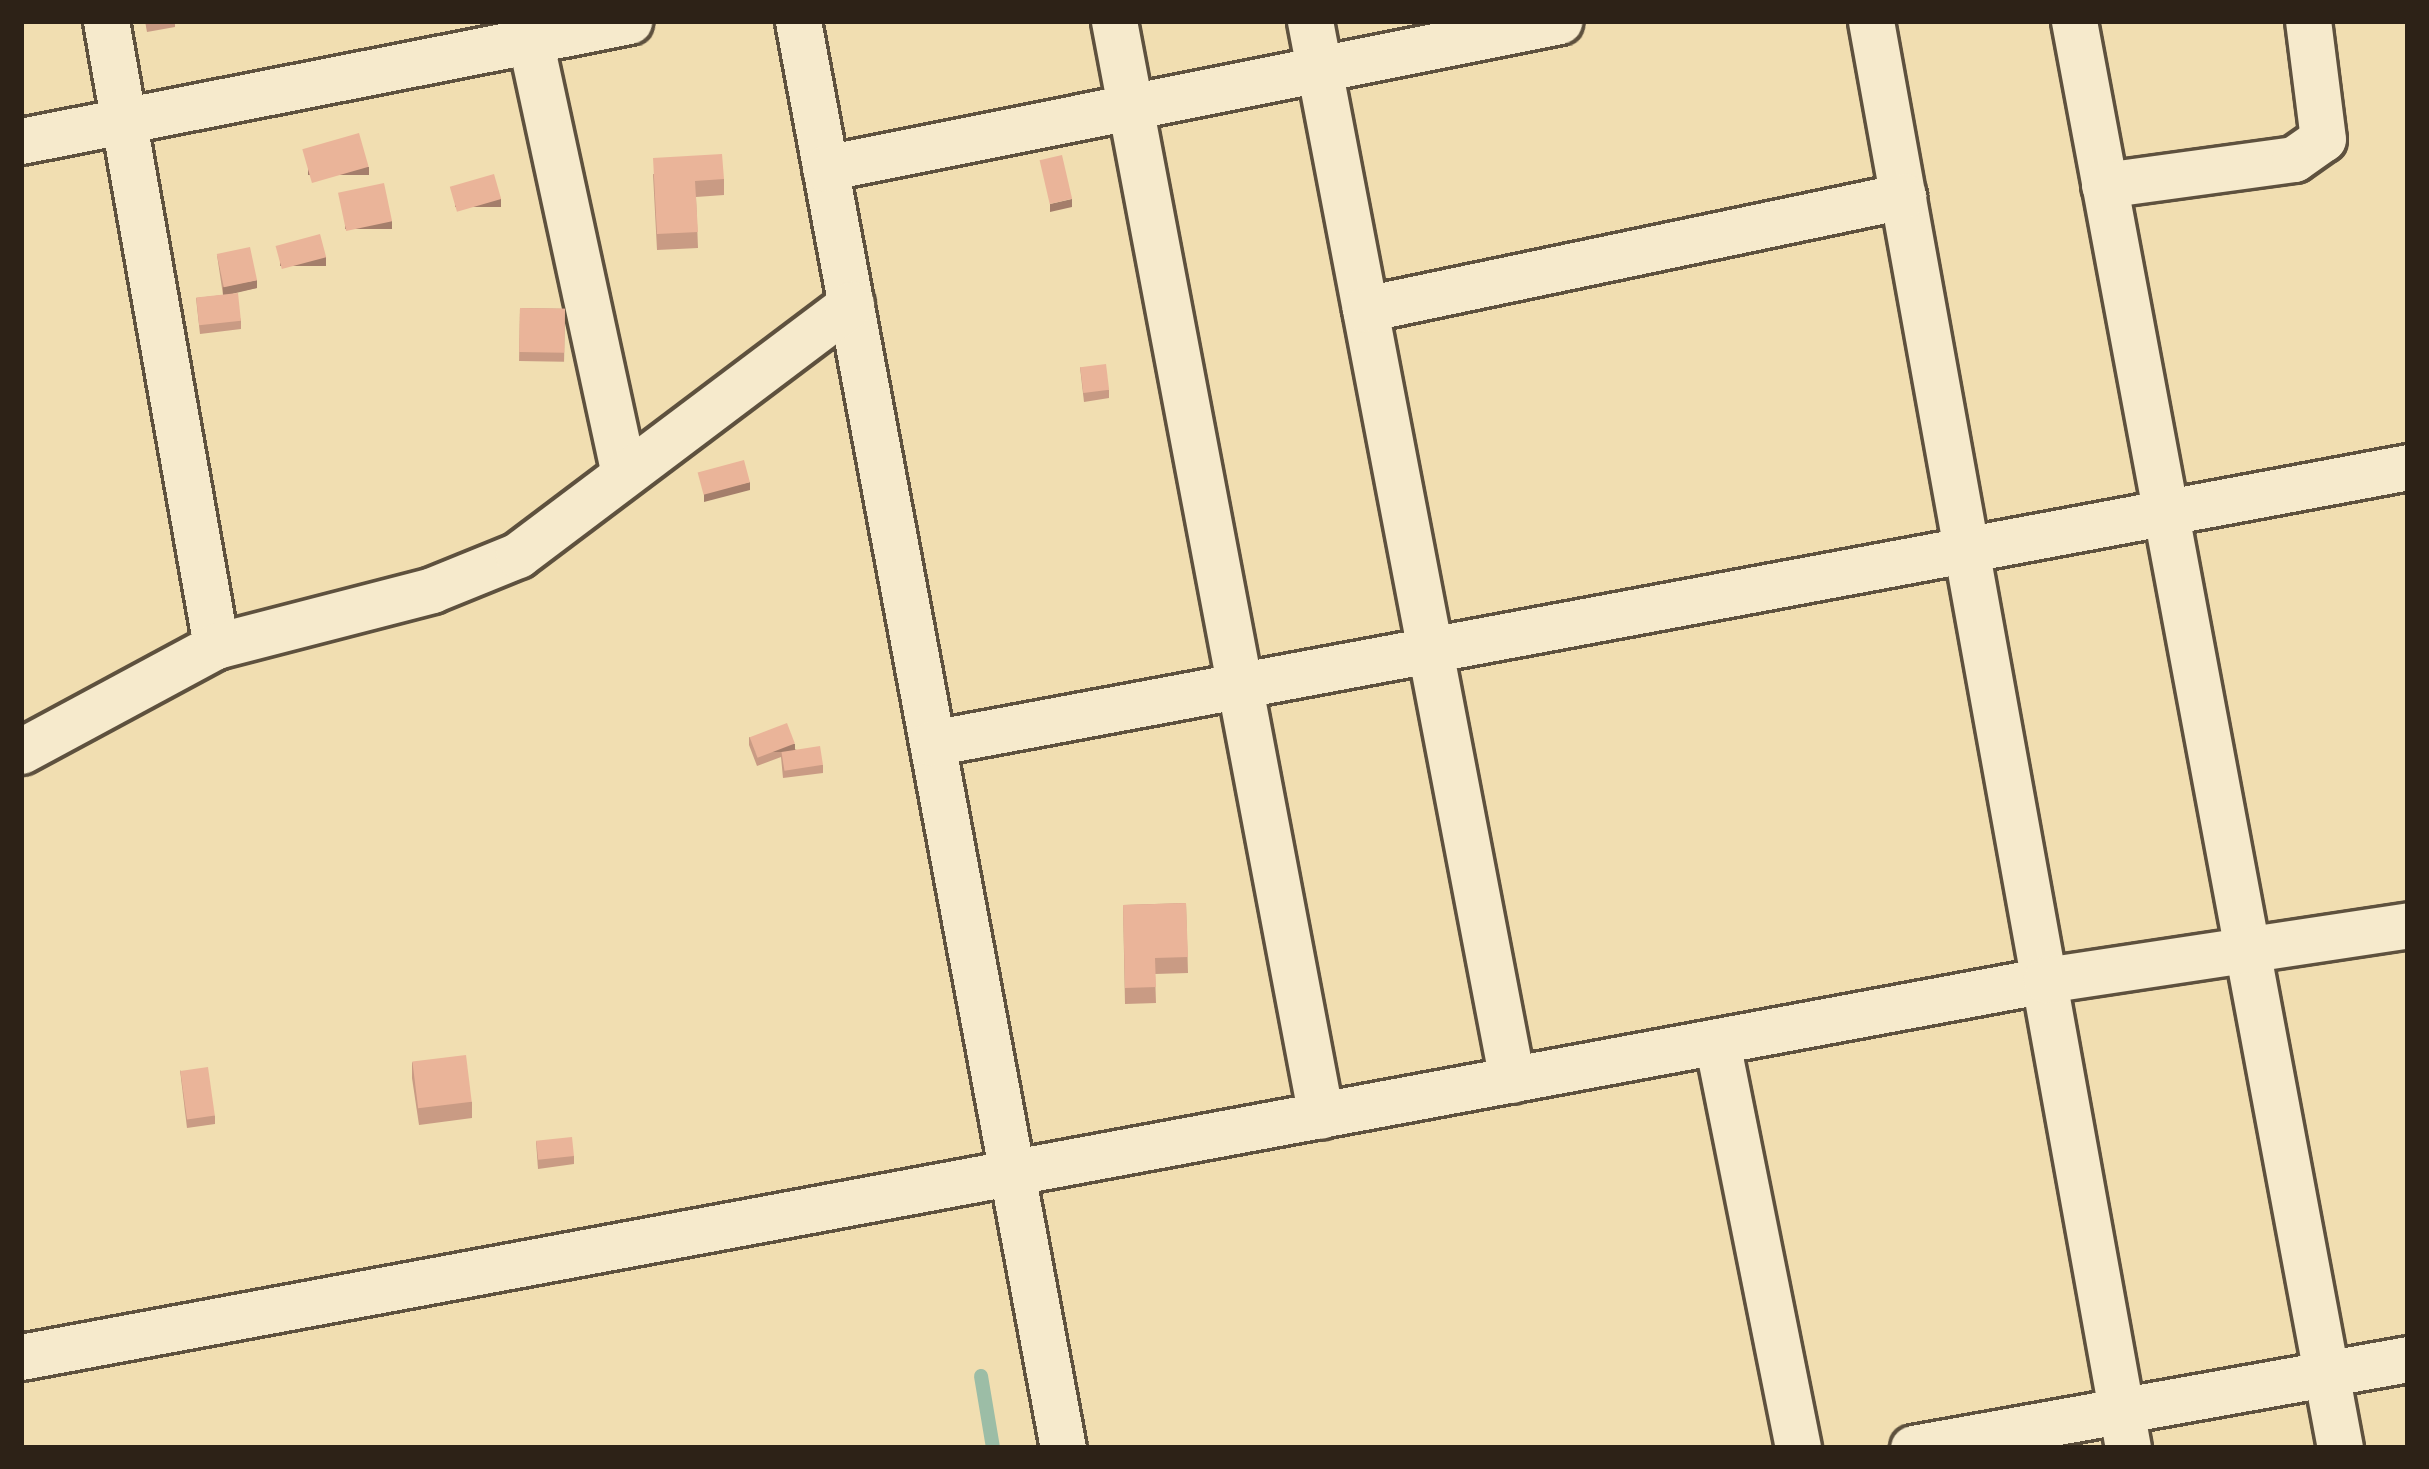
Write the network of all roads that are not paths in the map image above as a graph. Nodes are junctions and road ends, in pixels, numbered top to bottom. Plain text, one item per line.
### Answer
1 (106, 21) edge
2 (629, 21) edge
3 (799, 21) edge
4 (1114, 21) edge
5 (1310, 21) edge
6 (1558, 21) edge
7 (1871, 21) edge
8 (2074, 21) edge
9 (2308, 21) edge
10 (528, 31) edge
11 (1319, 70) junction
12 (1130, 107) junction
13 (124, 121) junction
14 (21, 141) edge
15 (825, 168) junction
16 (2104, 185) junction
17 (1904, 196) junction
18 (851, 304) junction
19 (1365, 309) junction
20 (2408, 467) edge
21 (623, 469) junction
22 (2165, 512) junction
23 (1967, 549) junction
24 (216, 646) junction
25 (1430, 650) junction
26 (1239, 686) junction
27 (932, 743) junction
28 (21, 751) edge
29 (2408, 925) edge
30 (2246, 950) junction
31 (2046, 980) junction
32 (1717, 1042) junction
33 (1513, 1080) junction
34 (1321, 1116) junction
35 (1011, 1173) junction
36 (21, 1358) edge
37 (2408, 1359) edge
38 (2326, 1374) junction
39 (2124, 1428) edge
40 (1063, 1448) edge
41 (1798, 1448) edge
42 (1912, 1448) edge
43 (2340, 1448) edge

1 - 13 street
2 - 10 street
3 - 15 street
4 - 12 street
5 - 11 street
6 - 11 street
7 - 17 street
8 - 16 street
9 - 16 street
10 - 13 street
10 - 21 street
11 - 12 street
11 - 19 street
12 - 15 street
12 - 26 street
13 - 14 street
13 - 24 street
15 - 18 street
16 - 22 street
17 - 19 street
17 - 23 street
18 - 21 street
18 - 27 street
19 - 25 street
20 - 22 street
21 - 24 street
22 - 23 street
22 - 30 street
23 - 25 street
23 - 31 street
24 - 28 street
25 - 26 street
25 - 33 street
26 - 27 street
26 - 34 street
27 - 35 street
29 - 30 street
30 - 31 street
30 - 38 street
31 - 32 street
31 - 39 street
32 - 33 street
32 - 41 street
33 - 34 street
34 - 35 street
35 - 36 street
35 - 40 street
37 - 38 street
38 - 39 street
38 - 43 street
39 - 42 street

